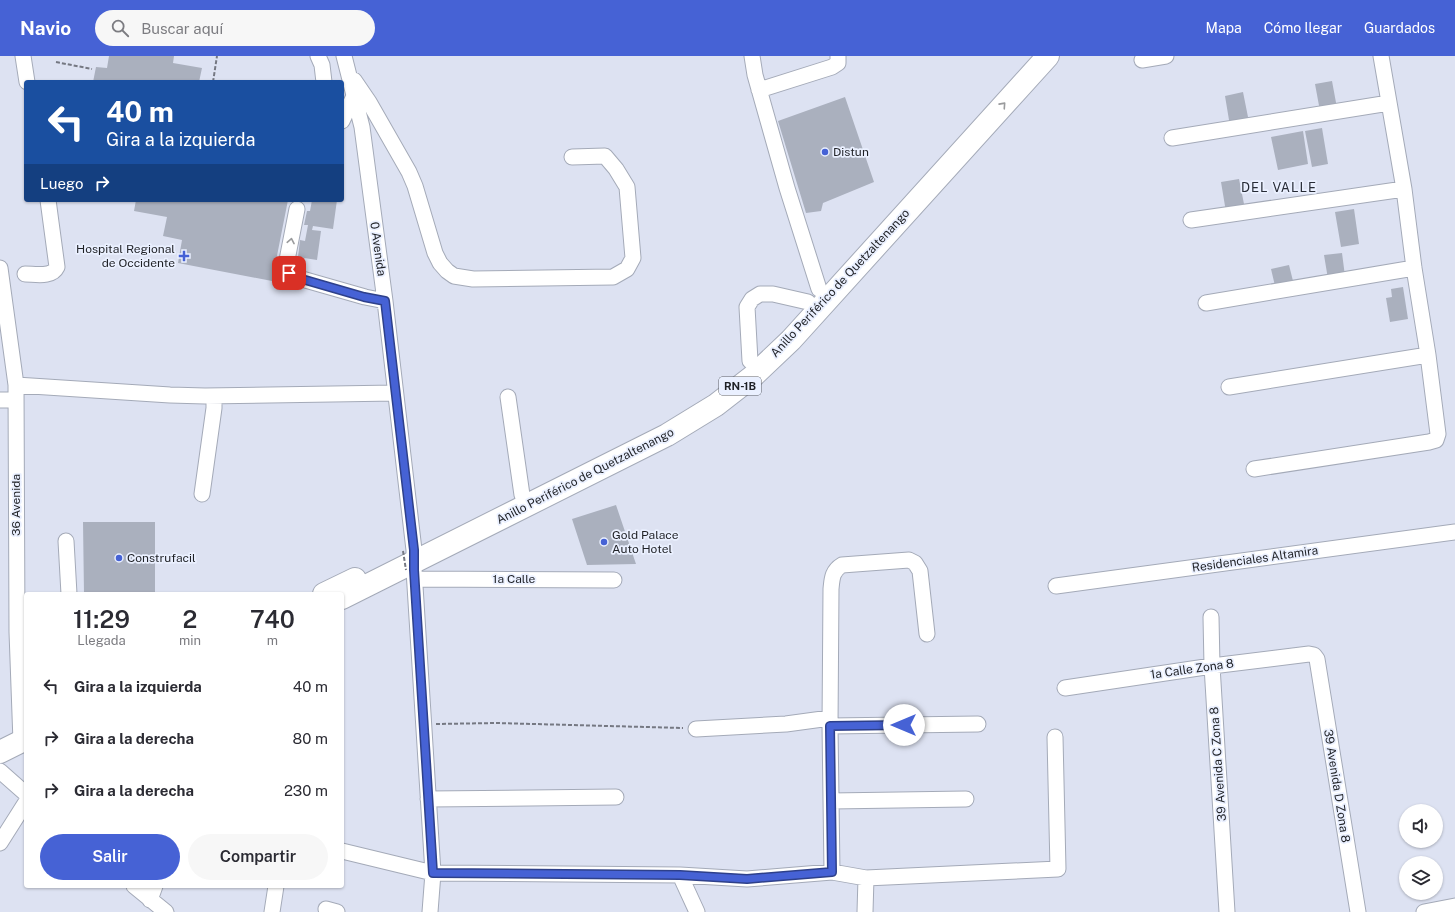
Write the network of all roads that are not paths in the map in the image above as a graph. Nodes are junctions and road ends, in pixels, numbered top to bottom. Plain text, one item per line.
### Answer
1 (23, 56) edge
2 (318, 56) edge
3 (344, 56) edge
4 (752, 56) edge
5 (838, 56) edge
6 (1028, 56) edge
7 (1048, 56) edge
8 (1166, 56) edge
9 (1381, 56) edge
10 (1142, 60) dead end
11 (348, 71) junction
12 (27, 80) edge
13 (324, 80) edge
14 (759, 90) junction
15 (354, 96) junction
16 (1389, 103) junction
17 (344, 117) edge
18 (1172, 138) dead end
19 (572, 157) dead end
20 (1404, 189) junction
21 (48, 202) edge
22 (298, 209) dead end
23 (1191, 220) dead end
24 (0, 268) edge
25 (1414, 268) junction
26 (25, 274) dead end
27 (814, 296) junction
28 (385, 301) junction
29 (1206, 303) dead end
30 (3, 311) edge
31 (1428, 355) junction
32 (750, 361) junction
33 (1229, 388) dead end
34 (16, 393) junction
35 (395, 393) junction
36 (214, 396) junction
37 (508, 397) dead end
38 (0, 400) edge
39 (1254, 469) dead end
40 (202, 494) dead end
41 (522, 495) junction
42 (1455, 532) edge
43 (66, 541) dead end
44 (410, 563) junction
45 (614, 580) dead end
46 (1056, 586) dead end
47 (69, 592) edge
48 (330, 592) edge
49 (344, 597) edge
50 (1211, 617) dead end
51 (927, 634) dead end
52 (1317, 659) joint
53 (1212, 666) junction
54 (1065, 688) dead end
55 (830, 722) junction
56 (978, 724) dead end
57 (696, 728) road end
58 (1054, 737) dead end
59 (24, 745) edge
60 (0, 752) edge
61 (0, 767) edge
62 (0, 771) edge
63 (24, 792) edge
64 (616, 797) dead end
65 (428, 799) junction
66 (966, 799) dead end
67 (831, 801) junction
68 (24, 805) edge
69 (0, 843) edge
70 (344, 851) edge
71 (832, 872) junction
72 (433, 873) junction
73 (680, 875) junction
74 (866, 878) junction
75 (139, 888) edge
76 (276, 888) edge
77 (153, 893) edge
78 (1455, 906) edge
79 (166, 912) edge
80 (272, 912) edge
81 (430, 912) edge
82 (697, 912) edge
83 (865, 912) edge
84 (1227, 912) edge
85 (1358, 912) edge
86 (1424, 912) edge

1 - 12 street
2 - 13 street
3 - 11 street, 0 Avenida
4 - 14 street
5 - 14 street
6 - 27 highway, Anillo Periférico de Quetzaltenango / RN-1B
44 -> 7 highway, Anillo Periférico de Quetzaltenango / RN-1B
8 - 10 street
9 - 16 street
11 - 15 street, 0 Avenida
11 - 19 street
14 - 27 street
15 - 17 street
15 - 28 street, 0 Avenida
16 - 18 street
16 - 20 street
20 - 23 street
20 - 25 street
21 - 26 street
28 -> 22 street
24 - 30 street, 36 Avenida
25 - 29 street
25 - 31 street
27 - 32 highway, Anillo Periférico de Quetzaltenango / RN-1B
27 - 32 street
28 - 35 street, 0 Avenida
30 - 34 street, 36 Avenida
31 - 33 street
31 - 39 street
32 - 41 highway, Anillo Periférico de Quetzaltenango / RN-1B
34 - 36 street
34 - 38 street
34 - 59 street, 36 Avenida
35 - 36 street
35 - 44 street, 0 Avenida
36 - 40 street
37 - 41 street
41 - 44 highway, Anillo Periférico de Quetzaltenango / RN-1B
42 - 46 street, Residenciales Altamira
43 - 47 street
44 - 45 street, 1a Calle
44 - 48 highway, Anillo Periférico de Quetzaltenango / RN-1B
44 - 49 highway, Anillo Periférico de Quetzaltenango / RN-1B
44 - 65 street, 0 Avenida
50 - 53 street, 39 Avenida C Zona 8
51 - 55 street
52 - 53 street, 1a Calle Zona 8
52 - 85 street, 39 Avenida D Zona 8
53 - 54 street, 1a Calle Zona 8
53 - 84 street, 39 Avenida C Zona 8
55 - 56 street
55 - 57 street
55 - 67 street
58 - 74 street
59 - 60 highway
59 - 61 highway
62 - 63 street
64 - 65 street
65 - 72 street, 0 Avenida
66 - 67 street
67 - 71 street
68 - 69 street
70 - 72 street
71 - 73 street
71 - 74 street
72 - 73 street
72 - 81 street, 0 Avenida
73 - 82 street
74 - 83 street
75 - 77 street
76 - 80 street
77 - 79 street
78 - 86 street

